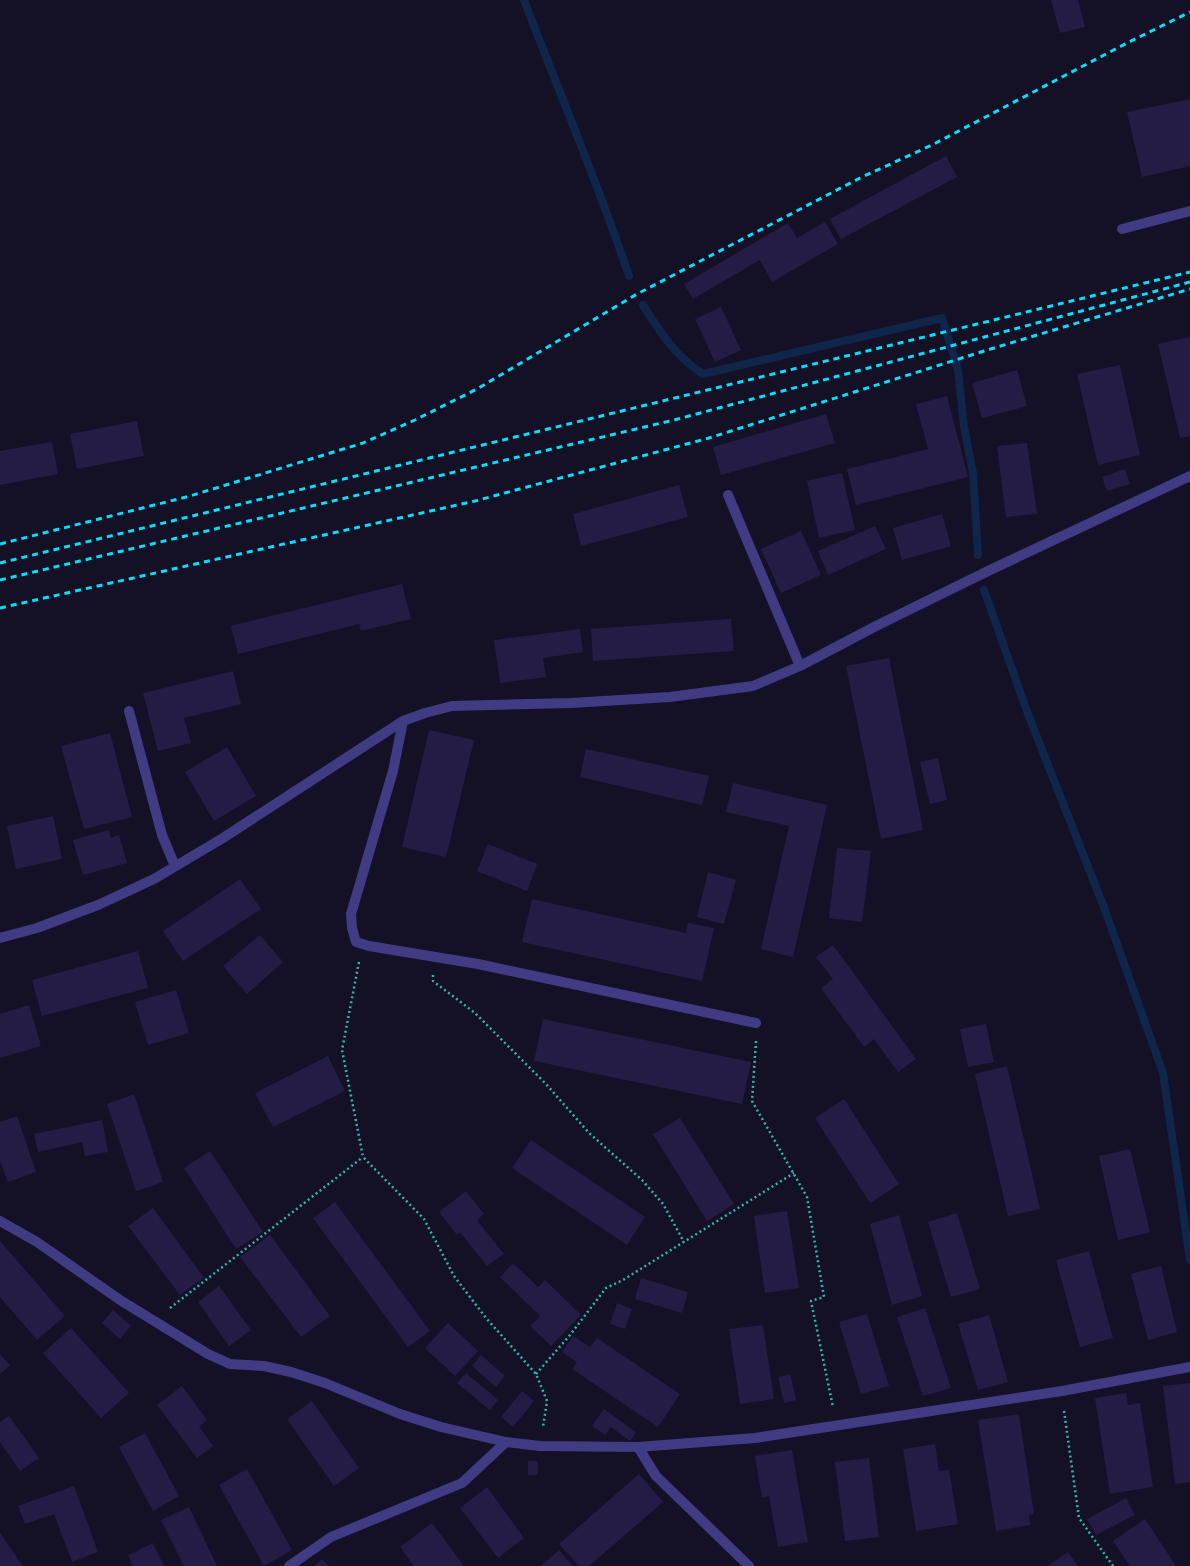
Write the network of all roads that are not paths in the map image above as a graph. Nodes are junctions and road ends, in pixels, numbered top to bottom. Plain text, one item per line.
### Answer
1 (1190, 211) edge
2 (1122, 229) dead end
3 (1190, 476) edge
4 (728, 495) dead end
5 (800, 666) junction
6 (130, 711) dead end
7 (403, 721) junction
8 (175, 866) junction
9 (0, 938) edge
10 (756, 1023) road end
11 (0, 1221) edge
12 (1190, 1367) edge
13 (506, 1442) junction
14 (638, 1447) junction
15 (289, 1566) edge
16 (749, 1566) edge

1 - 2 street
3 - 5 street
4 - 5 street
5 - 7 street
6 - 8 street
7 - 8 street
7 - 10 street
8 - 9 street
11 - 13 street
12 - 14 street
13 - 14 street
13 - 15 street
14 - 16 street

